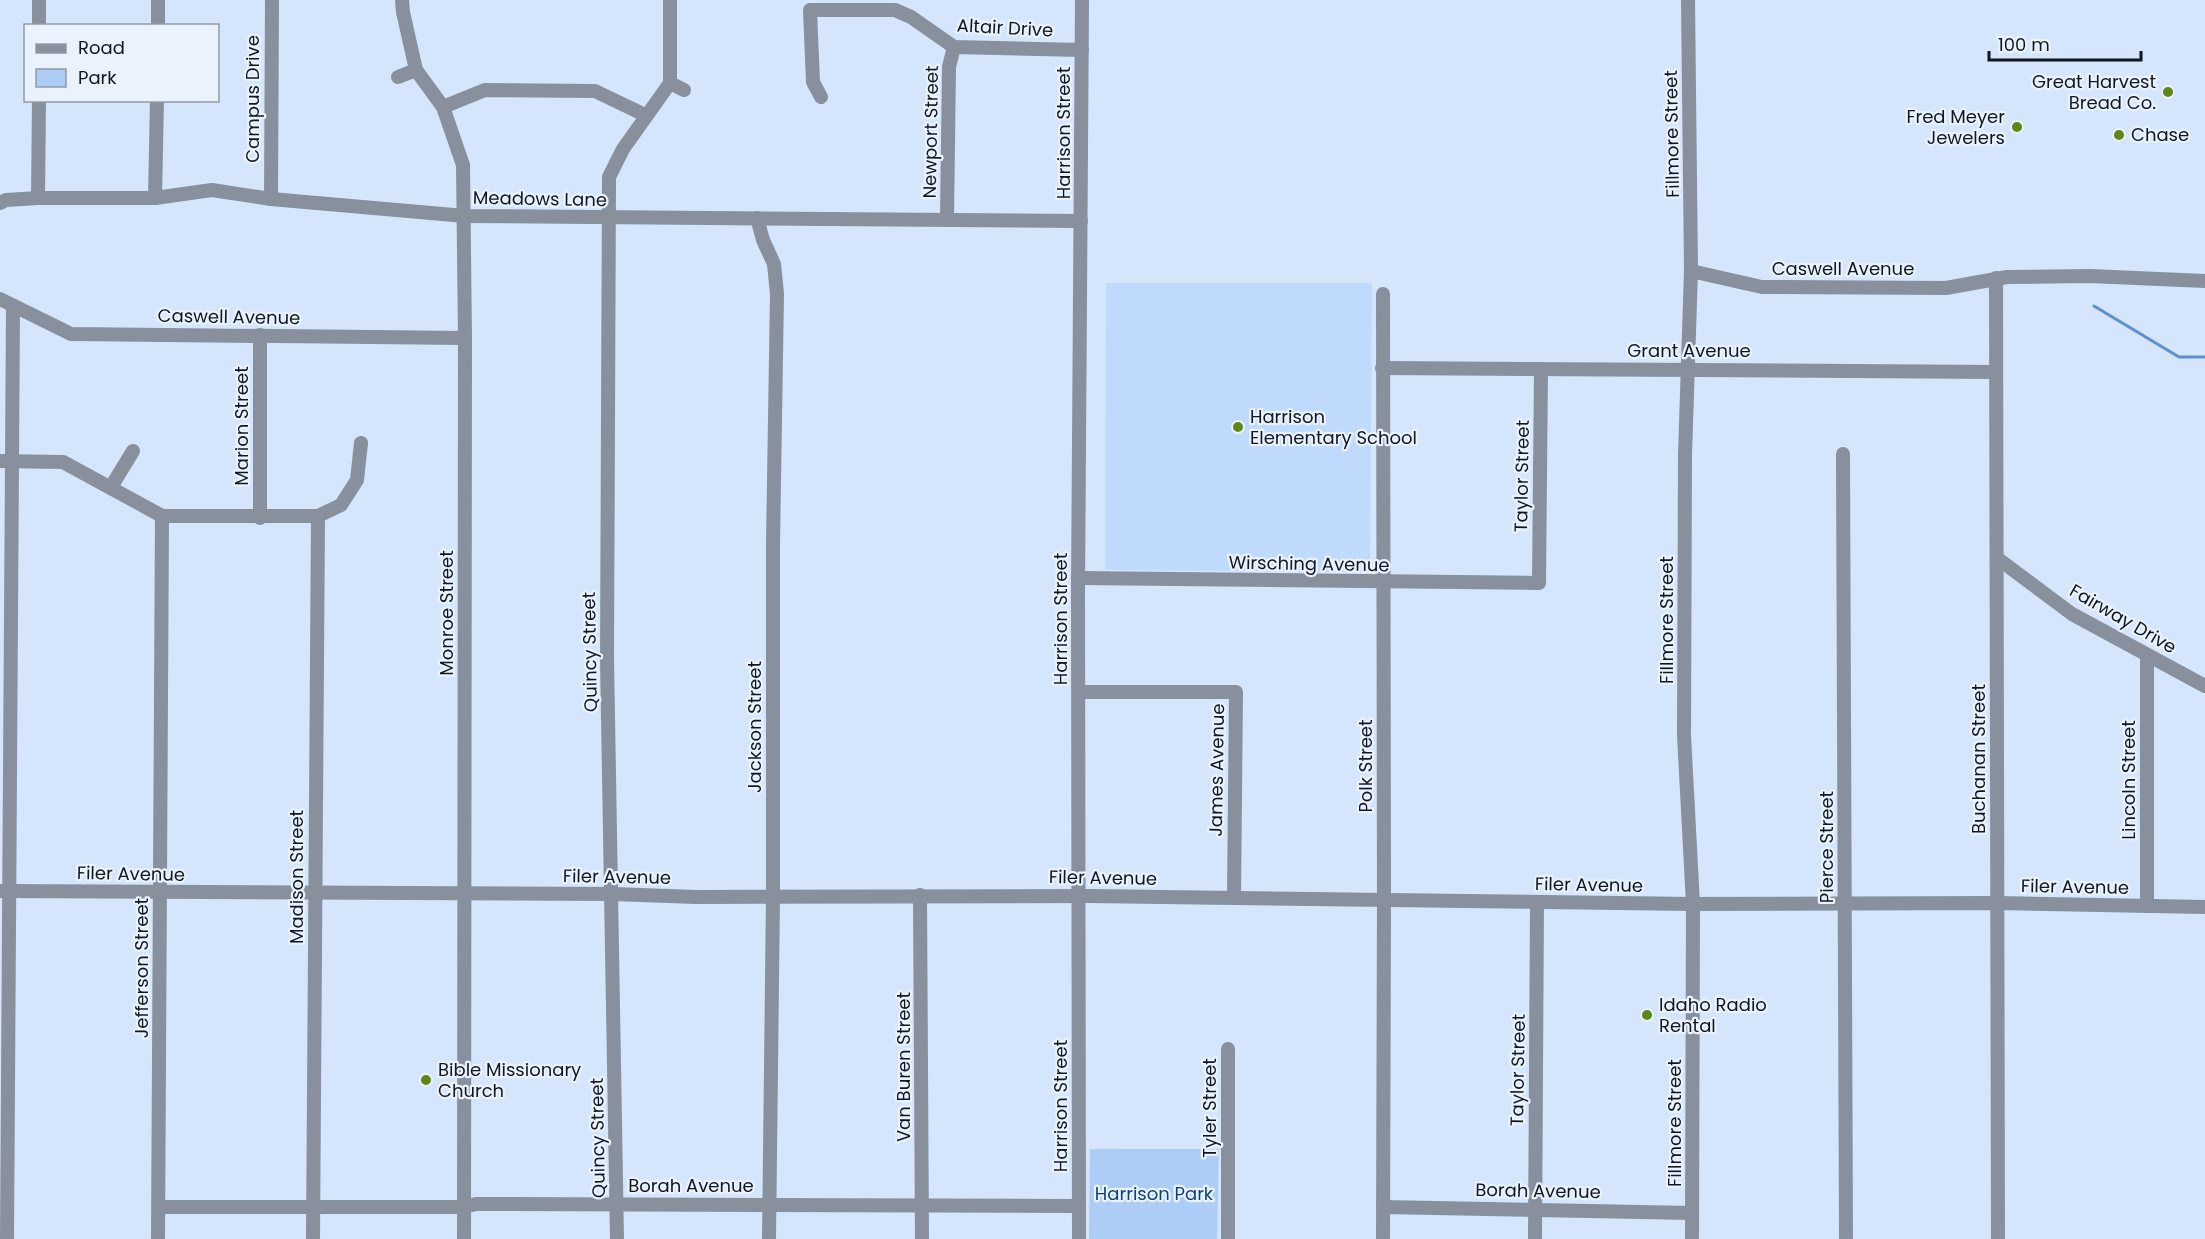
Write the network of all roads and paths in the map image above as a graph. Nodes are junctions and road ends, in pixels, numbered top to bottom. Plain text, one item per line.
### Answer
1 (39, 0) edge
2 (158, 0) edge
3 (272, 0) edge
4 (402, 0) edge
5 (670, 0) edge
6 (1082, 0) edge
7 (1688, 0) edge
8 (39, 24) edge
9 (158, 24) edge
10 (954, 47) junction
11 (1082, 50) junction
12 (416, 70) junction
13 (398, 77) dead end
14 (670, 83) junction
15 (684, 90) dead end
16 (821, 97) dead end
17 (39, 102) edge
18 (157, 102) edge
19 (443, 107) junction
20 (645, 115) junction
21 (38, 198) junction
22 (155, 198) junction
23 (271, 199) junction
24 (0, 202) edge
25 (465, 216) junction
26 (608, 218) junction
27 (757, 218) junction
28 (947, 219) junction
29 (1082, 221) junction
30 (1691, 271) junction
31 (1996, 278) junction
32 (2205, 281) edge
33 (1383, 294) dead end
34 (6, 302) edge
35 (260, 335) junction
36 (465, 338) junction
37 (1382, 368) junction
38 (1541, 369) junction
39 (1689, 369) junction
40 (1996, 372) junction
41 (361, 442) dead end
42 (133, 451) dead end
43 (1843, 454) dead end
44 (6, 461) edge
45 (111, 487) junction
46 (162, 516) junction
47 (318, 516) junction
48 (260, 518) junction
49 (1997, 558) junction
50 (1078, 578) junction
51 (1384, 583) junction
52 (1539, 583) joint
53 (2147, 655) junction
54 (2205, 686) edge
55 (1079, 692) junction
56 (5, 891) edge
57 (161, 892) junction
58 (314, 893) junction
59 (465, 893) junction
60 (613, 894) junction
61 (921, 895) junction
62 (773, 896) junction
63 (1078, 896) junction
64 (1234, 898) junction
65 (1384, 900) junction
66 (1537, 902) junction
67 (1846, 903) junction
68 (1998, 903) junction
69 (1693, 904) junction
70 (2147, 906) junction
71 (2205, 907) edge
72 (1228, 1049) dead end
73 (617, 1204) junction
74 (769, 1204) junction
75 (922, 1204) junction
76 (1079, 1206) junction
77 (159, 1207) junction
78 (464, 1207) junction
79 (1383, 1207) junction
80 (313, 1208) junction
81 (1534, 1209) junction
82 (1692, 1213) junction
83 (7, 1239) edge
84 (158, 1239) edge
85 (313, 1239) edge
86 (464, 1239) edge
87 (617, 1239) edge
88 (769, 1239) edge
89 (922, 1239) edge
90 (1078, 1239) edge
91 (1228, 1239) edge
92 (1383, 1239) edge
93 (1534, 1239) edge
94 (1692, 1239) edge
95 (1846, 1239) edge
96 (1998, 1239) edge

1 - 8 street
2 - 9 street
3 - 23 street, Campus Drive
4 - 12 street, Monroe Street
5 - 14 street
6 - 11 street, Harrison Street
7 - 30 street, Fillmore Street
10 - 11 street, Altair Drive
10 - 16 street, Altair Drive
10 - 28 street, Newport Street
11 - 29 street, Harrison Street
12 - 13 street
12 - 19 street, Monroe Street
14 - 15 street
14 - 20 street, Quincy Street
17 - 21 street
18 - 22 street
19 - 20 street
19 - 25 street, Monroe Street
20 - 26 street, Quincy Street
21 - 22 street, Meadows Lane
21 - 24 street, Meadows Lane
22 - 23 street, Meadows Lane
23 - 25 street, Meadows Lane
25 - 26 street, Meadows Lane
25 - 36 street, Monroe Street
26 - 27 street, Meadows Lane
26 - 60 street, Quincy Street
27 - 28 street, Meadows Lane
27 - 62 street, Jackson Street
28 - 29 street, Meadows Lane
29 - 50 street, Harrison Street
30 - 31 street, Caswell Avenue
30 - 39 street, Fillmore Street
31 - 32 street, Caswell Avenue
31 - 40 street, Buchanan Street
33 - 37 street, Polk Street
34 - 35 street, Caswell Avenue
34 - 44 street
35 - 36 street, Caswell Avenue
35 - 48 street, Marion Street
36 - 59 street, Monroe Street
37 - 38 street, Grant Avenue
37 - 51 street, Polk Street
38 - 39 street, Grant Avenue
38 - 52 street, Taylor Street
39 - 40 street, Grant Avenue
39 - 69 street, Fillmore Street
40 - 49 street, Buchanan Street
41 - 47 street
42 - 45 street
43 - 67 street, Pierce Street
44 - 45 street
44 - 56 street
45 - 46 street
46 - 48 street
46 - 57 street, Jefferson Street
47 - 48 street
47 - 58 street, Madison Street
49 - 53 street, Fairway Drive
49 - 68 street, Buchanan Street
50 - 51 street, Wirsching Avenue
50 - 55 street, Harrison Street
51 - 52 street, Wirsching Avenue
51 - 65 street, Polk Street
53 - 54 street, Fairway Drive
53 - 70 street, Lincoln Street
55 - 63 street, Harrison Street
55 - 64 street, James Avenue
56 - 57 street, Filer Avenue
56 - 83 street
57 - 58 street, Filer Avenue
57 - 77 street, Jefferson Street
58 - 59 street, Filer Avenue
58 - 80 street, Madison Street
59 - 60 street, Filer Avenue
59 - 78 street, Monroe Street
60 - 62 street, Filer Avenue
60 - 73 street, Quincy Street
61 - 62 street, Filer Avenue
61 - 63 street, Filer Avenue
61 - 75 street, Van Buren Street
62 - 74 street, Jackson Street
63 - 64 street, Filer Avenue
63 - 76 street, Harrison Street
64 - 65 street, Filer Avenue
65 - 66 street, Filer Avenue
65 - 79 street, Polk Street
66 - 69 street, Filer Avenue
66 - 81 street, Taylor Street
67 - 68 street, Filer Avenue
67 - 69 street, Filer Avenue
67 - 95 street, Pierce Street
68 - 70 street, Filer Avenue
68 - 96 street, Buchanan Street
69 - 82 street, Fillmore Street
70 - 71 street, Filer Avenue
72 - 91 street, Tyler Street
73 - 74 street, Borah Avenue
73 - 78 street, Borah Avenue
73 - 87 street, Quincy Street
74 - 75 street, Borah Avenue
74 - 88 street, Jackson Street
75 - 76 street, Borah Avenue
75 - 89 street, Van Buren Street
76 - 90 street, Harrison Street
77 - 80 street, Borah Avenue
77 - 84 street, Jefferson Street
78 - 80 street, Borah Avenue
78 - 86 street, Monroe Street
79 - 81 street, Borah Avenue
79 - 92 street, Polk Street
80 - 85 street, Madison Street
81 - 82 street, Borah Avenue
81 - 93 street, Taylor Street
82 - 94 street, Fillmore Street

